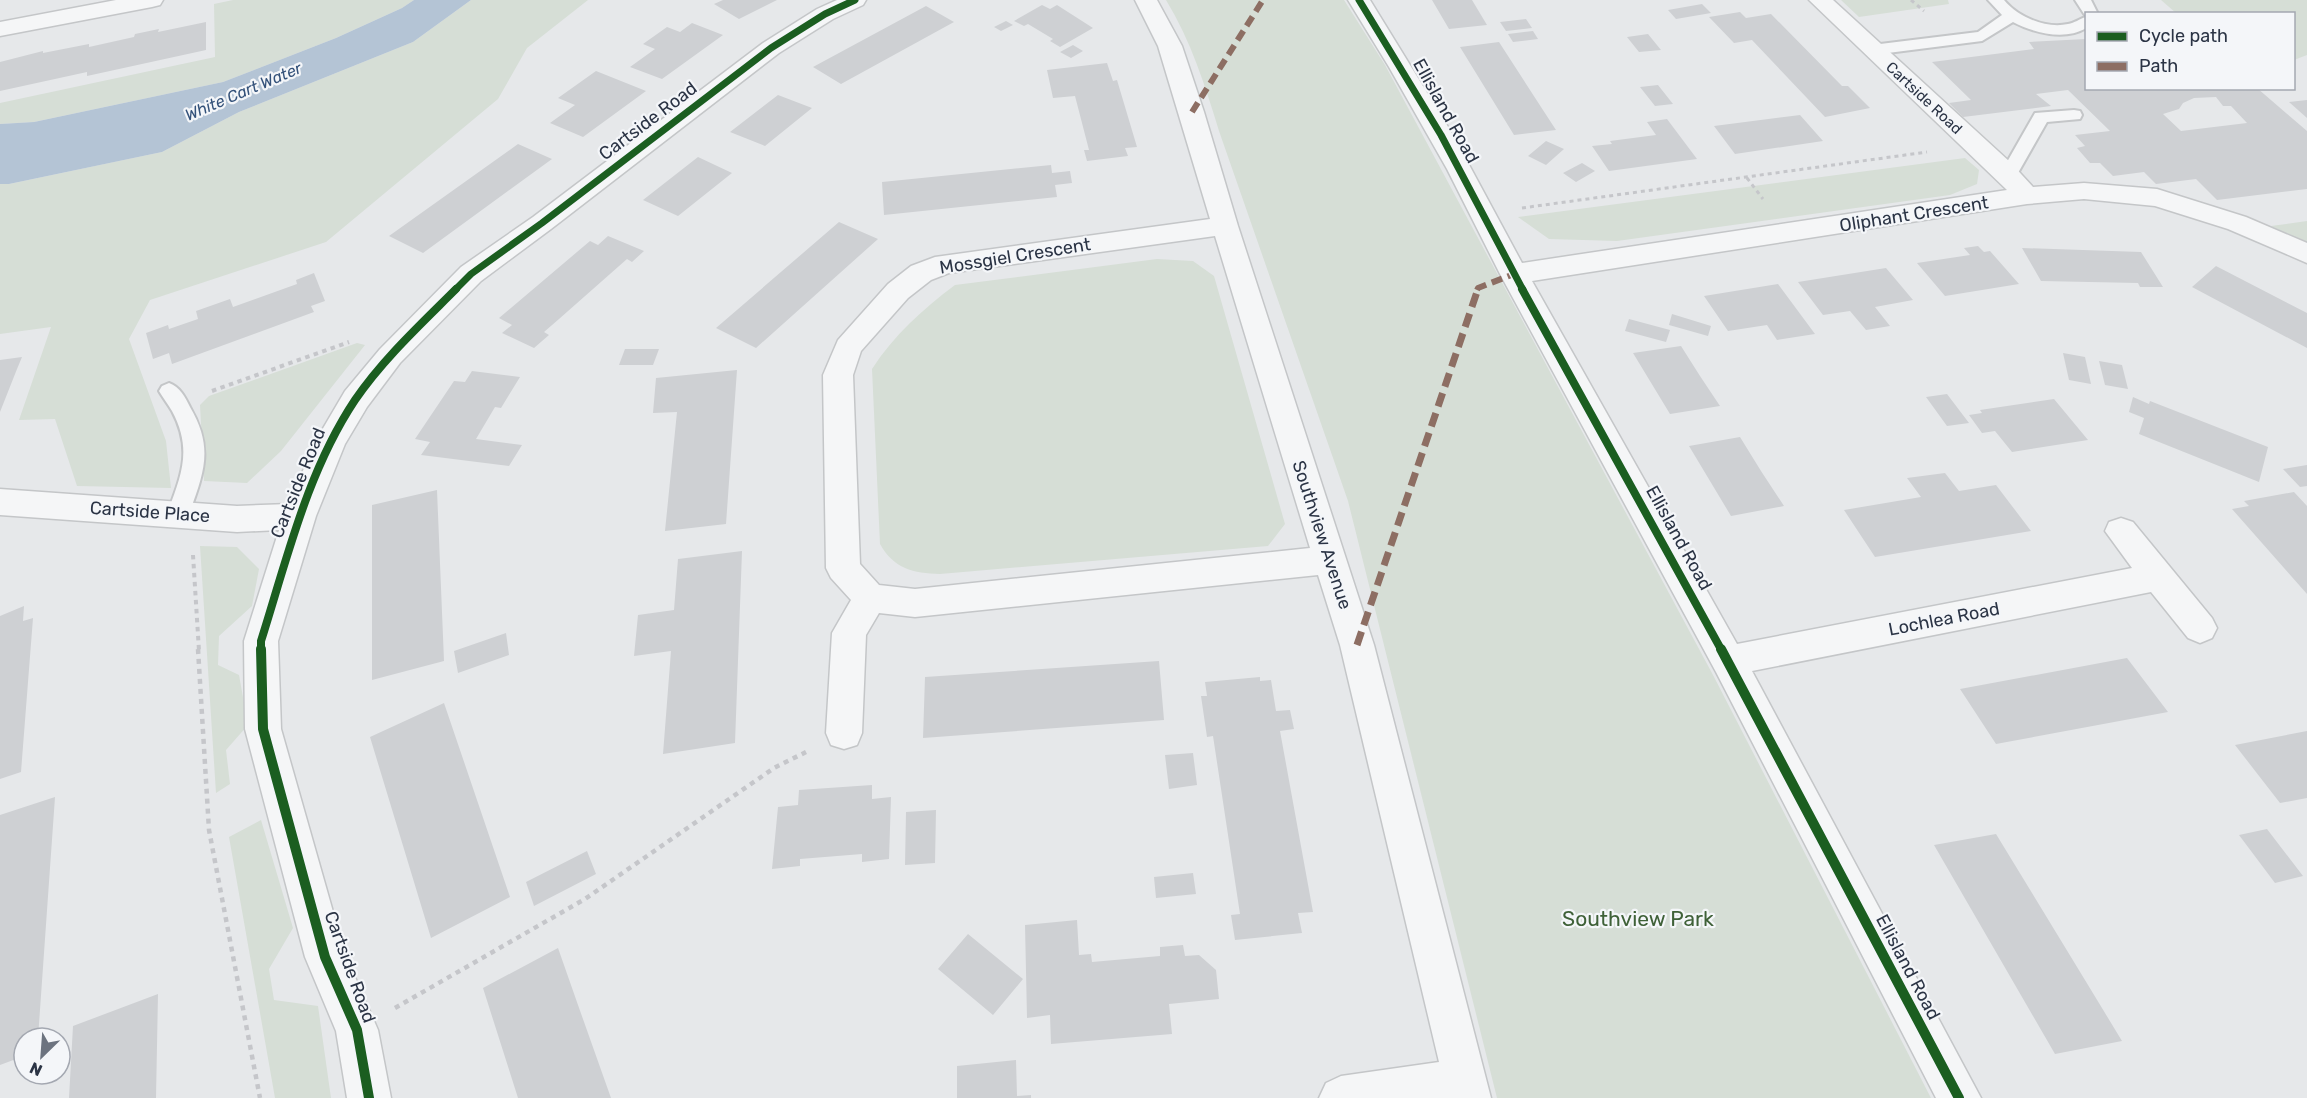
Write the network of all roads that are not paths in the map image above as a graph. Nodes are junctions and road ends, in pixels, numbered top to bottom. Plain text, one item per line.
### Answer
1 (152, 0) edge
2 (855, 0) edge
3 (1146, 0) edge
4 (1359, 0) edge
5 (1820, 0) edge
6 (1996, 0) edge
7 (2012, 16) junction
8 (2085, 22) edge
9 (0, 29) edge
10 (1872, 50) junction
11 (2074, 115) dead end
12 (2008, 177) junction
13 (2027, 196) junction
14 (1225, 226) junction
15 (2307, 254) edge
16 (1514, 274) junction
17 (174, 397) road end
18 (0, 502) edge
19 (187, 514) junction
20 (300, 516) junction
21 (2121, 531) dead end
22 (1329, 560) junction
23 (2160, 578) junction
24 (870, 598) junction
25 (2200, 628) dead end
26 (1728, 661) junction
27 (844, 733) road end
28 (1467, 1089) edge
29 (369, 1098) edge
30 (1341, 1098) edge
31 (1959, 1098) edge

1 - 9 street
2 - 20 street, Cartside Road
3 - 14 street, Southview Avenue
4 - 16 street, Ellisland Road
5 - 10 street, Cartside Road
6 - 7 lane
7 - 8 lane
7 - 10 lane
10 - 12 street, Cartside Road
11 - 12 lane
12 - 13 street, Cartside Road
13 - 15 street, Oliphant Crescent
13 - 16 street, Oliphant Crescent
14 - 22 street, Southview Avenue
14 - 24 street, Mossgiel Crescent
16 - 26 street, Ellisland Road
17 - 19 lane
18 - 19 street, Cartside Place
19 - 20 street, Cartside Place
20 - 29 street, Cartside Road
21 - 23 street
22 - 24 street
22 - 28 street, Southview Avenue
23 - 25 street
23 - 26 street, Lochlea Road
24 - 27 street
26 - 31 street, Ellisland Road
28 - 30 street, Southview Avenue

